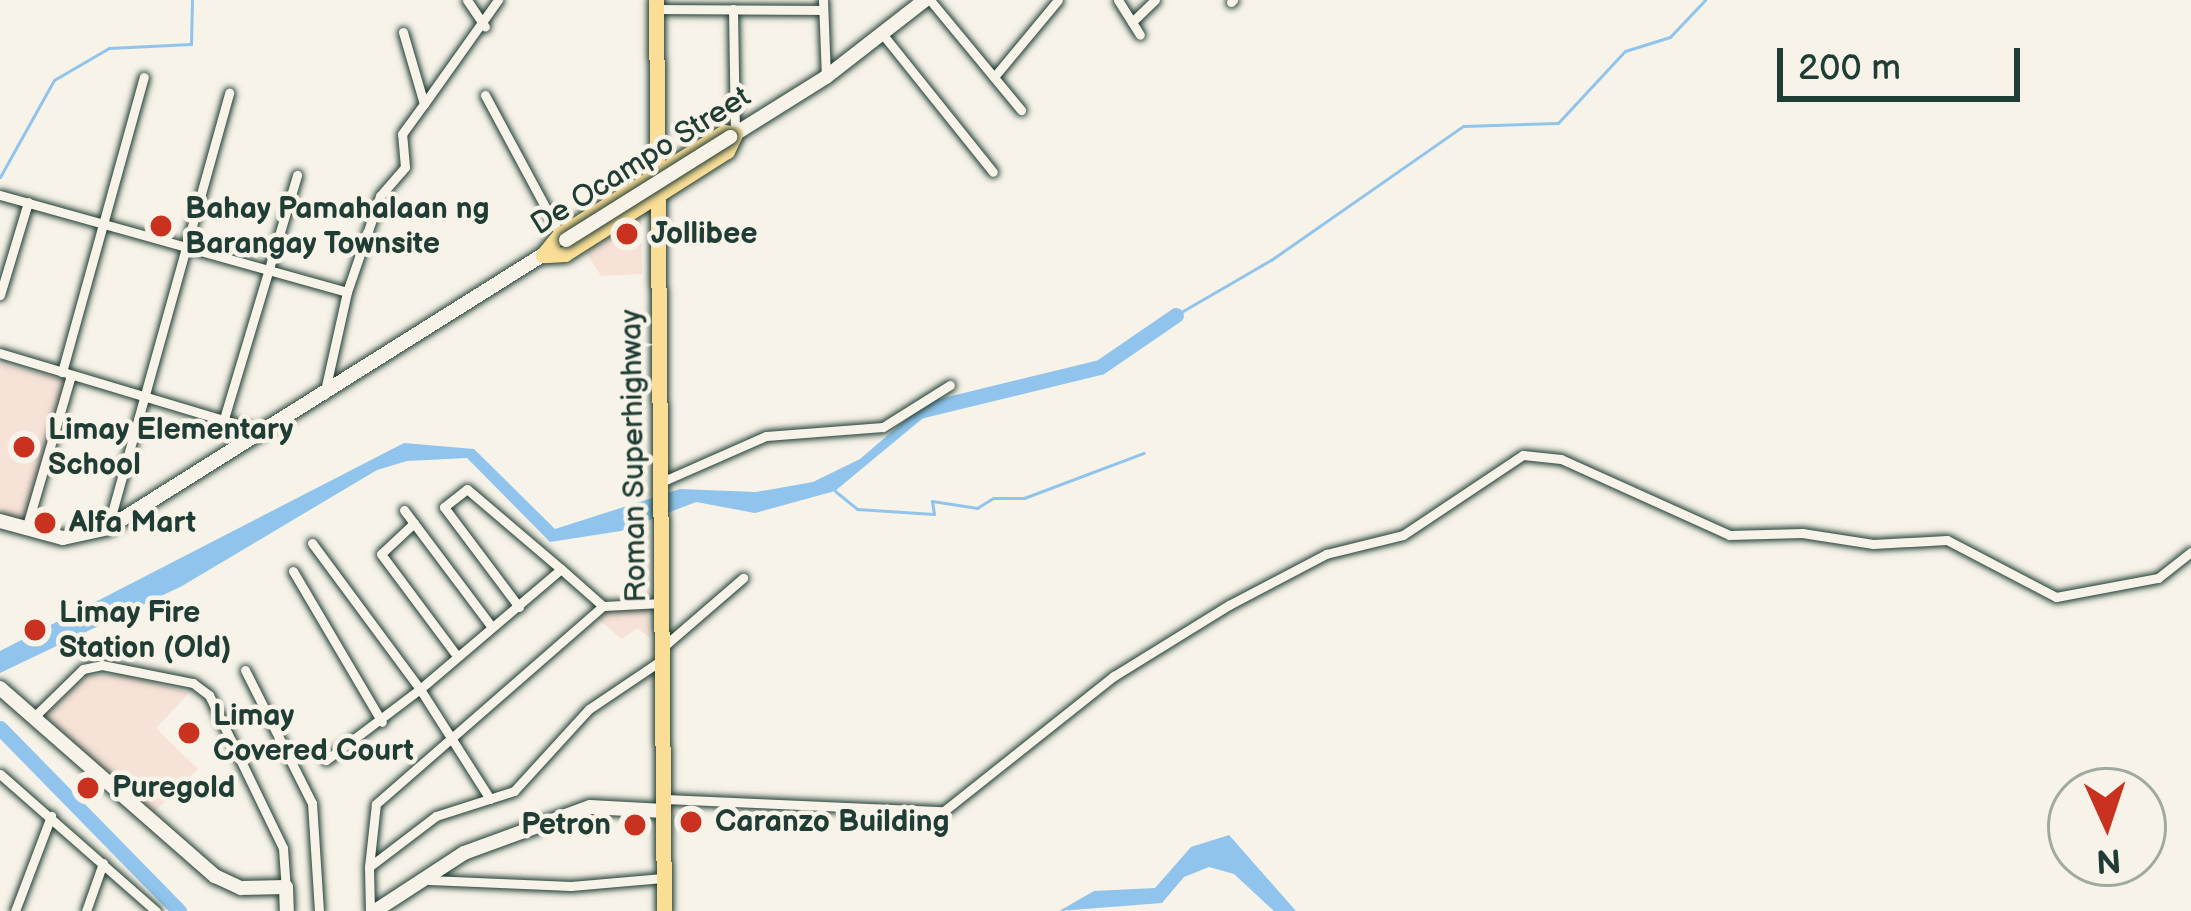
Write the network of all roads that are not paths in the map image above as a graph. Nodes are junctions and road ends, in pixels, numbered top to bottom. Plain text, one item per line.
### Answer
1 (467, 0) edge
2 (498, 0) edge
3 (928, 0) edge
4 (1058, 0) edge
5 (1118, 0) edge
6 (1155, 0) edge
7 (656, 5) edge
8 (823, 5) edge
9 (734, 9) junction
10 (1132, 22) junction
11 (485, 27) junction
12 (403, 32) dead end
13 (1140, 34) dead end
14 (884, 36) junction
15 (144, 77) dead end
16 (826, 77) junction
17 (994, 77) junction
18 (229, 93) dead end
19 (485, 95) dead end
20 (424, 104) junction
21 (1021, 110) dead end
22 (732, 136) junction
23 (657, 172) junction
24 (993, 172) dead end
25 (297, 175) dead end
26 (658, 194) junction
27 (0, 195) edge
28 (28, 202) junction
29 (105, 224) junction
30 (563, 237) junction
31 (184, 246) junction
32 (543, 255) junction
33 (269, 270) junction
34 (347, 292) junction
35 (0, 295) edge
36 (0, 353) edge
37 (67, 373) junction
38 (950, 385) dead end
39 (324, 394) junction
40 (143, 398) junction
41 (223, 422) junction
42 (263, 432) junction
43 (660, 489) junction
44 (404, 510) dead end
45 (0, 521) edge
46 (414, 524) junction
47 (108, 528) junction
48 (26, 529) junction
49 (312, 543) dead end
50 (2191, 552) edge
51 (561, 569) junction
52 (293, 571) dead end
53 (743, 578) dead end
54 (662, 602) junction
55 (604, 606) junction
56 (519, 607) junction
57 (491, 626) junction
58 (663, 653) junction
59 (457, 656) junction
60 (245, 670) dead end
61 (0, 688) edge
62 (420, 689) junction
63 (37, 714) junction
64 (382, 722) junction
65 (453, 738) junction
66 (326, 760) dead end
67 (0, 774) edge
68 (490, 800) junction
69 (664, 805) junction
70 (50, 816) junction
71 (103, 862) junction
72 (369, 867) junction
73 (666, 878) junction
74 (429, 880) junction
75 (286, 887) junction
76 (15, 911) edge
77 (86, 911) edge
78 (156, 911) edge
79 (287, 911) edge
80 (319, 911) edge
81 (373, 911) edge
82 (664, 911) edge

1 - 11 street
2 - 11 street
3 - 14 street, De Ocampo Street
3 - 17 street
4 - 17 street
5 - 10 street
6 - 10 street
7 - 9 street
7 - 23 main road, Roman Superhighway
8 - 9 street
8 - 16 street
9 - 22 street
10 - 13 street
11 - 20 street
12 - 20 street
14 - 16 street, De Ocampo Street
14 - 24 street
15 - 29 street
16 - 22 street, De Ocampo Street
17 - 21 street
18 - 31 street
19 - 30 street
20 - 34 street
22 - 23 main road
22 - 26 main road
22 - 30 street, De Ocampo Street, bridge
23 - 26 main road, Roman Superhighway
23 - 30 main road
25 - 33 street
26 - 32 main road
26 - 43 main road, Roman Superhighway
27 - 28 street
28 - 29 street
28 - 35 street
29 - 31 street
29 - 37 street
30 - 32 main road
31 - 33 street
31 - 40 street
32 - 39 street, De Ocampo Street
33 - 34 street
33 - 41 street
34 - 39 street
36 - 37 street
37 - 40 street
37 - 48 street
38 - 43 street
39 - 42 street, De Ocampo Street
40 - 41 street
40 - 47 street
41 - 42 street
42 - 47 street, De Ocampo Street
43 - 54 main road, Roman Superhighway
44 - 46 street
45 - 48 street, De Ocampo Street
46 - 57 street
46 - 59 street
47 - 48 street, De Ocampo Street
49 - 62 street
50 - 69 street
51 - 55 street
51 - 56 street
51 - 56 street
52 - 64 street
53 - 58 street
54 - 55 street
54 - 58 main road, Roman Superhighway
55 - 65 street
56 - 57 street
57 - 59 street
58 - 68 street
58 - 69 main road, Roman Superhighway
59 - 62 street
60 - 80 street
61 - 63 street
62 - 64 street
62 - 65 street
63 - 75 street
63 - 75 street
64 - 66 street
65 - 68 street
65 - 72 street
67 - 70 street
68 - 72 street
69 - 73 main road, Roman Superhighway
69 - 74 street
70 - 71 street
70 - 76 street
71 - 77 street
71 - 78 street
72 - 81 street
73 - 74 street
73 - 82 main road, Roman Superhighway
74 - 81 street
75 - 79 street

